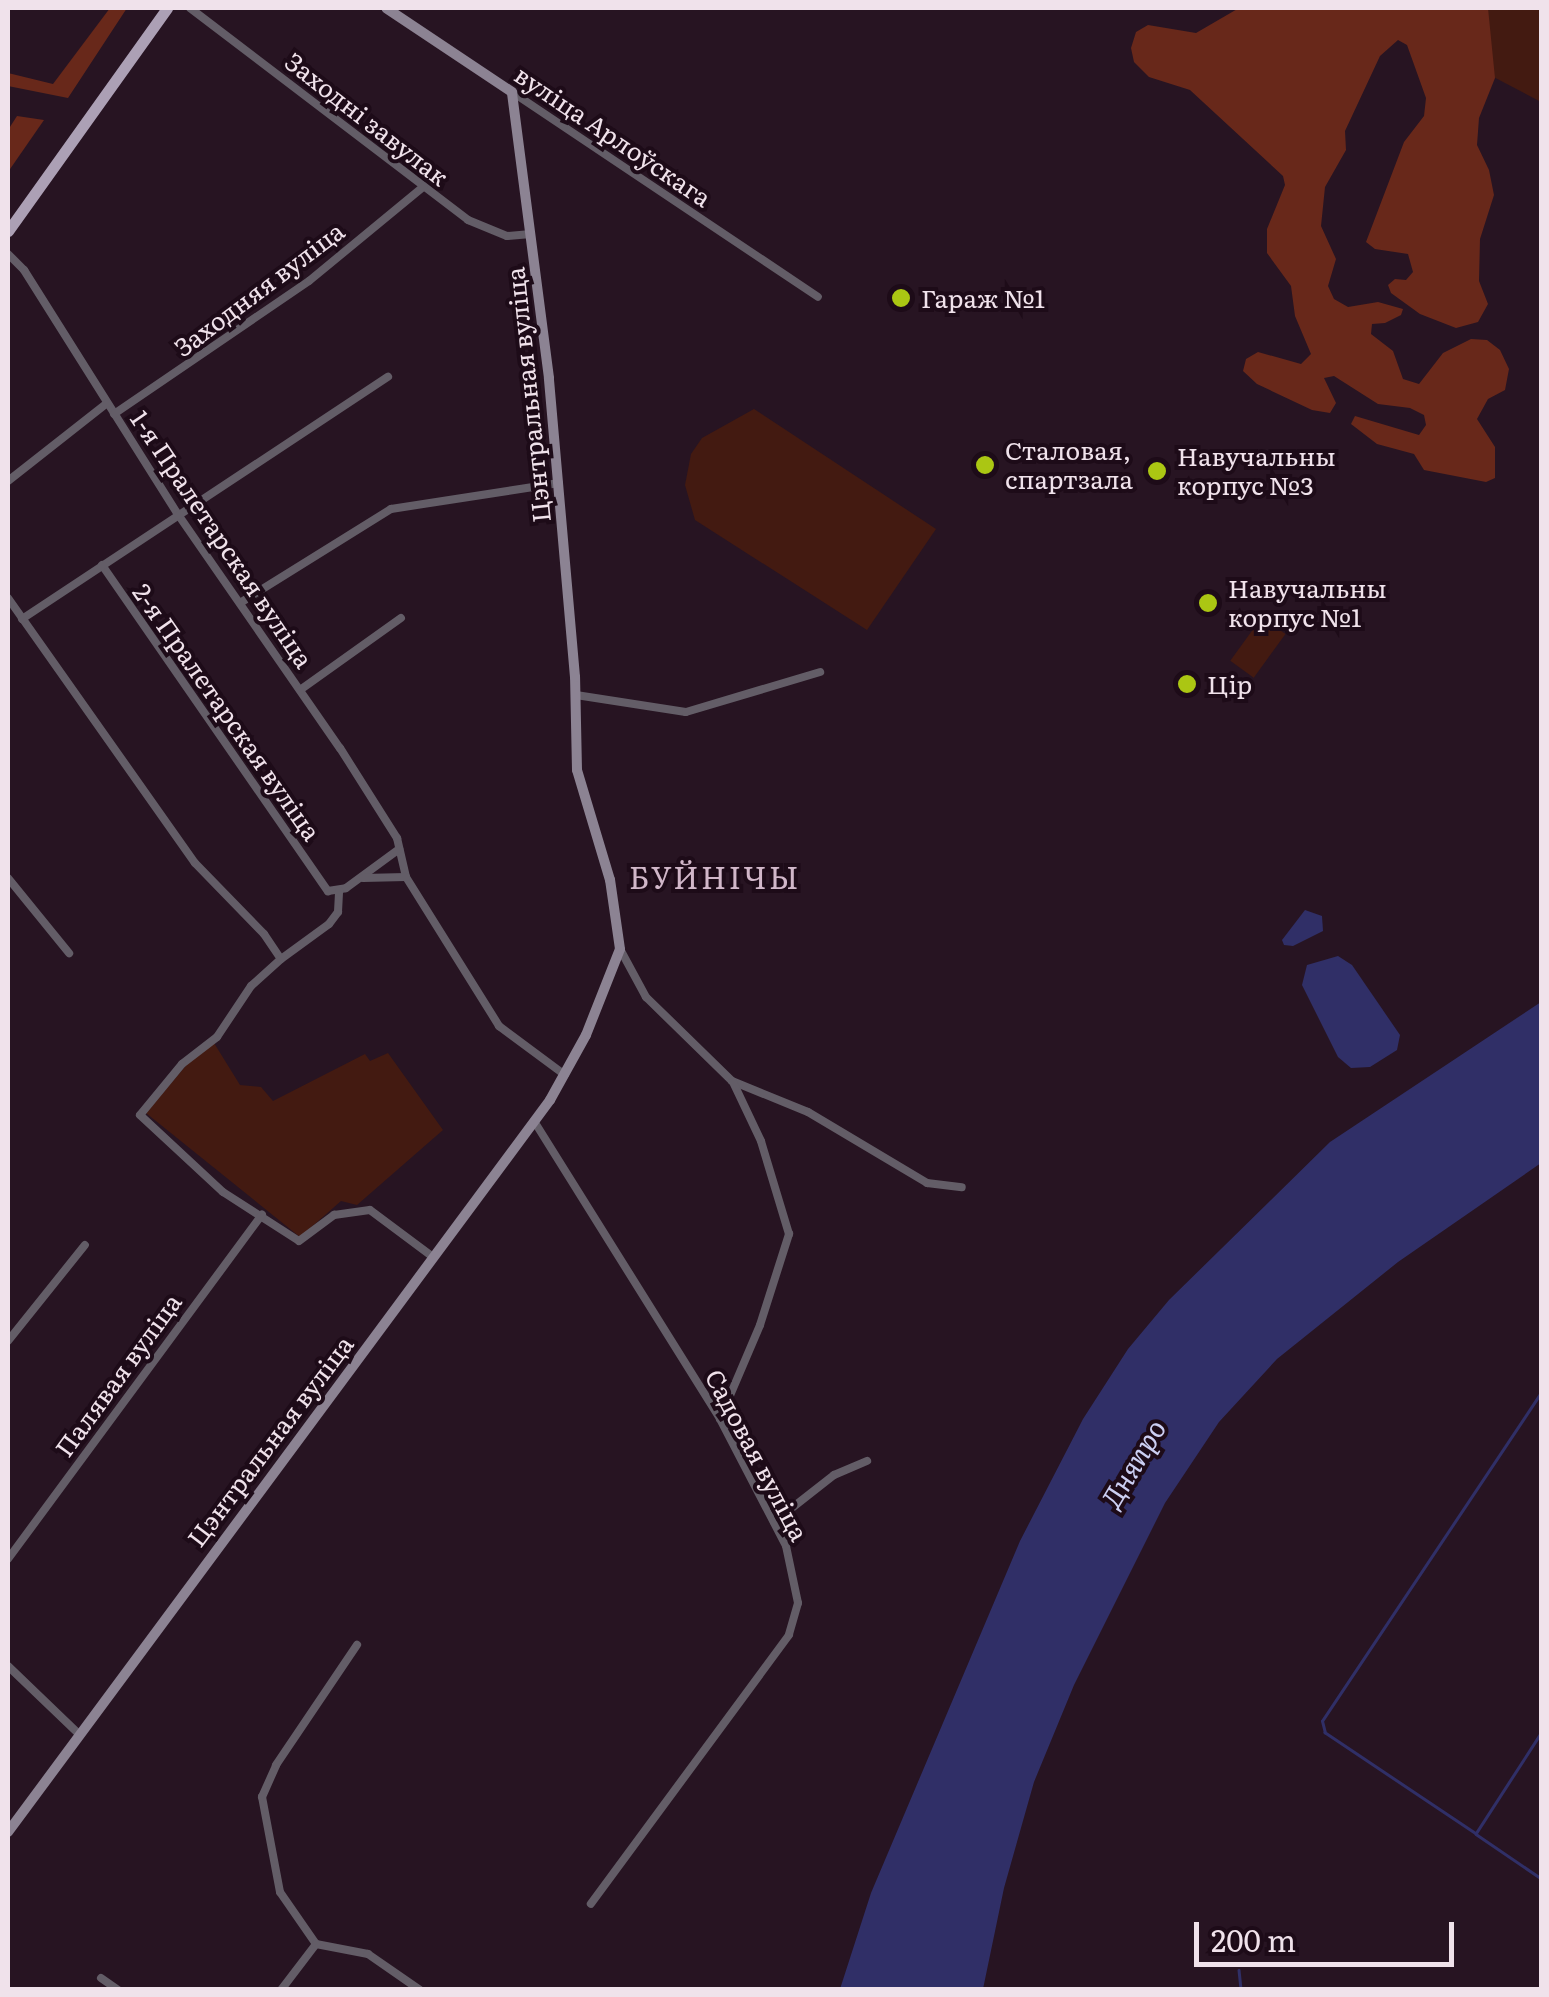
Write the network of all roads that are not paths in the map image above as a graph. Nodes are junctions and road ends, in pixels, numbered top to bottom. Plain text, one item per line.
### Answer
1 (167, 8) edge
2 (190, 8) edge
3 (386, 8) edge
4 (512, 92) junction
5 (422, 187) junction
6 (8, 231) edge
7 (531, 234) junction
8 (8, 254) edge
9 (818, 297) dead end
10 (388, 377) dead end
11 (107, 403) junction
12 (114, 414) junction
13 (8, 480) edge
14 (559, 483) junction
15 (177, 512) junction
16 (102, 564) junction
17 (8, 598) edge
18 (240, 603) junction
19 (401, 618) dead end
20 (22, 620) junction
21 (820, 672) dead end
22 (300, 690) junction
23 (576, 695) junction
24 (398, 849) junction
25 (406, 877) junction
26 (8, 878) edge
27 (359, 880) junction
28 (340, 892) junction
29 (620, 949) junction
30 (69, 953) dead end
31 (281, 959) junction
32 (566, 1075) junction
33 (732, 1080) junction
34 (534, 1121) junction
35 (962, 1188) dead end
36 (262, 1215) junction
37 (85, 1245) dead end
38 (432, 1257) junction
39 (8, 1341) edge
40 (720, 1418) junction
41 (866, 1461) dead end
42 (774, 1522) junction
43 (8, 1558) edge
44 (356, 1645) dead end
45 (8, 1666) edge
46 (79, 1734) junction
47 (8, 1832) edge
48 (592, 1904) dead end
49 (316, 1944) junction
50 (102, 1978) dead end
51 (118, 1990) edge
52 (281, 1990) edge
53 (420, 1990) edge

1 - 6 main road
2 - 5 street, Заходні завулак
3 - 4 street, вуліца Арлоўскага
4 - 7 street, Цэнтральная вуліца
4 - 9 street, вуліца Арлоўскага
5 - 7 street, Заходні завулак
5 - 12 street, Заходняя вуліца
7 - 14 street, Цэнтральная вуліца
8 - 11 street, 1-я Пралетарская вуліца
10 - 15 street
11 - 12 street, 1-я Пралетарская вуліца
11 - 13 street
12 - 15 street, 1-я Пралетарская вуліца
14 - 18 street
14 - 23 street, Цэнтральная вуліца
15 - 16 street
15 - 18 street, 1-я Пралетарская вуліца
16 - 20 street
16 - 28 street, 2-я Пралетарская вуліца
17 - 20 street
18 - 22 street, 1-я Пралетарская вуліца
19 - 22 street
20 - 31 street
21 - 23 street
22 - 24 street, 1-я Пралетарская вуліца
23 - 29 street, Цэнтральная вуліца
24 - 25 street
24 - 27 street
25 - 27 street
25 - 32 street
26 - 30 street
27 - 28 street
28 - 31 street
29 - 32 street, Цэнтральная вуліца
29 - 33 street
31 - 36 street
32 - 34 street, Цэнтральная вуліца
33 - 35 street
33 - 40 street
34 - 38 street, Цэнтральная вуліца
34 - 40 street, Садовая вуліца
36 - 38 street
36 - 43 street, Палявая вуліца
37 - 39 street
38 - 46 street, Цэнтральная вуліца
40 - 42 street, Садовая вуліца
41 - 42 street
42 - 48 street, Садовая вуліца
44 - 49 street
45 - 46 street
46 - 47 street, Цэнтральная вуліца
49 - 52 street
49 - 53 street
50 - 51 street

